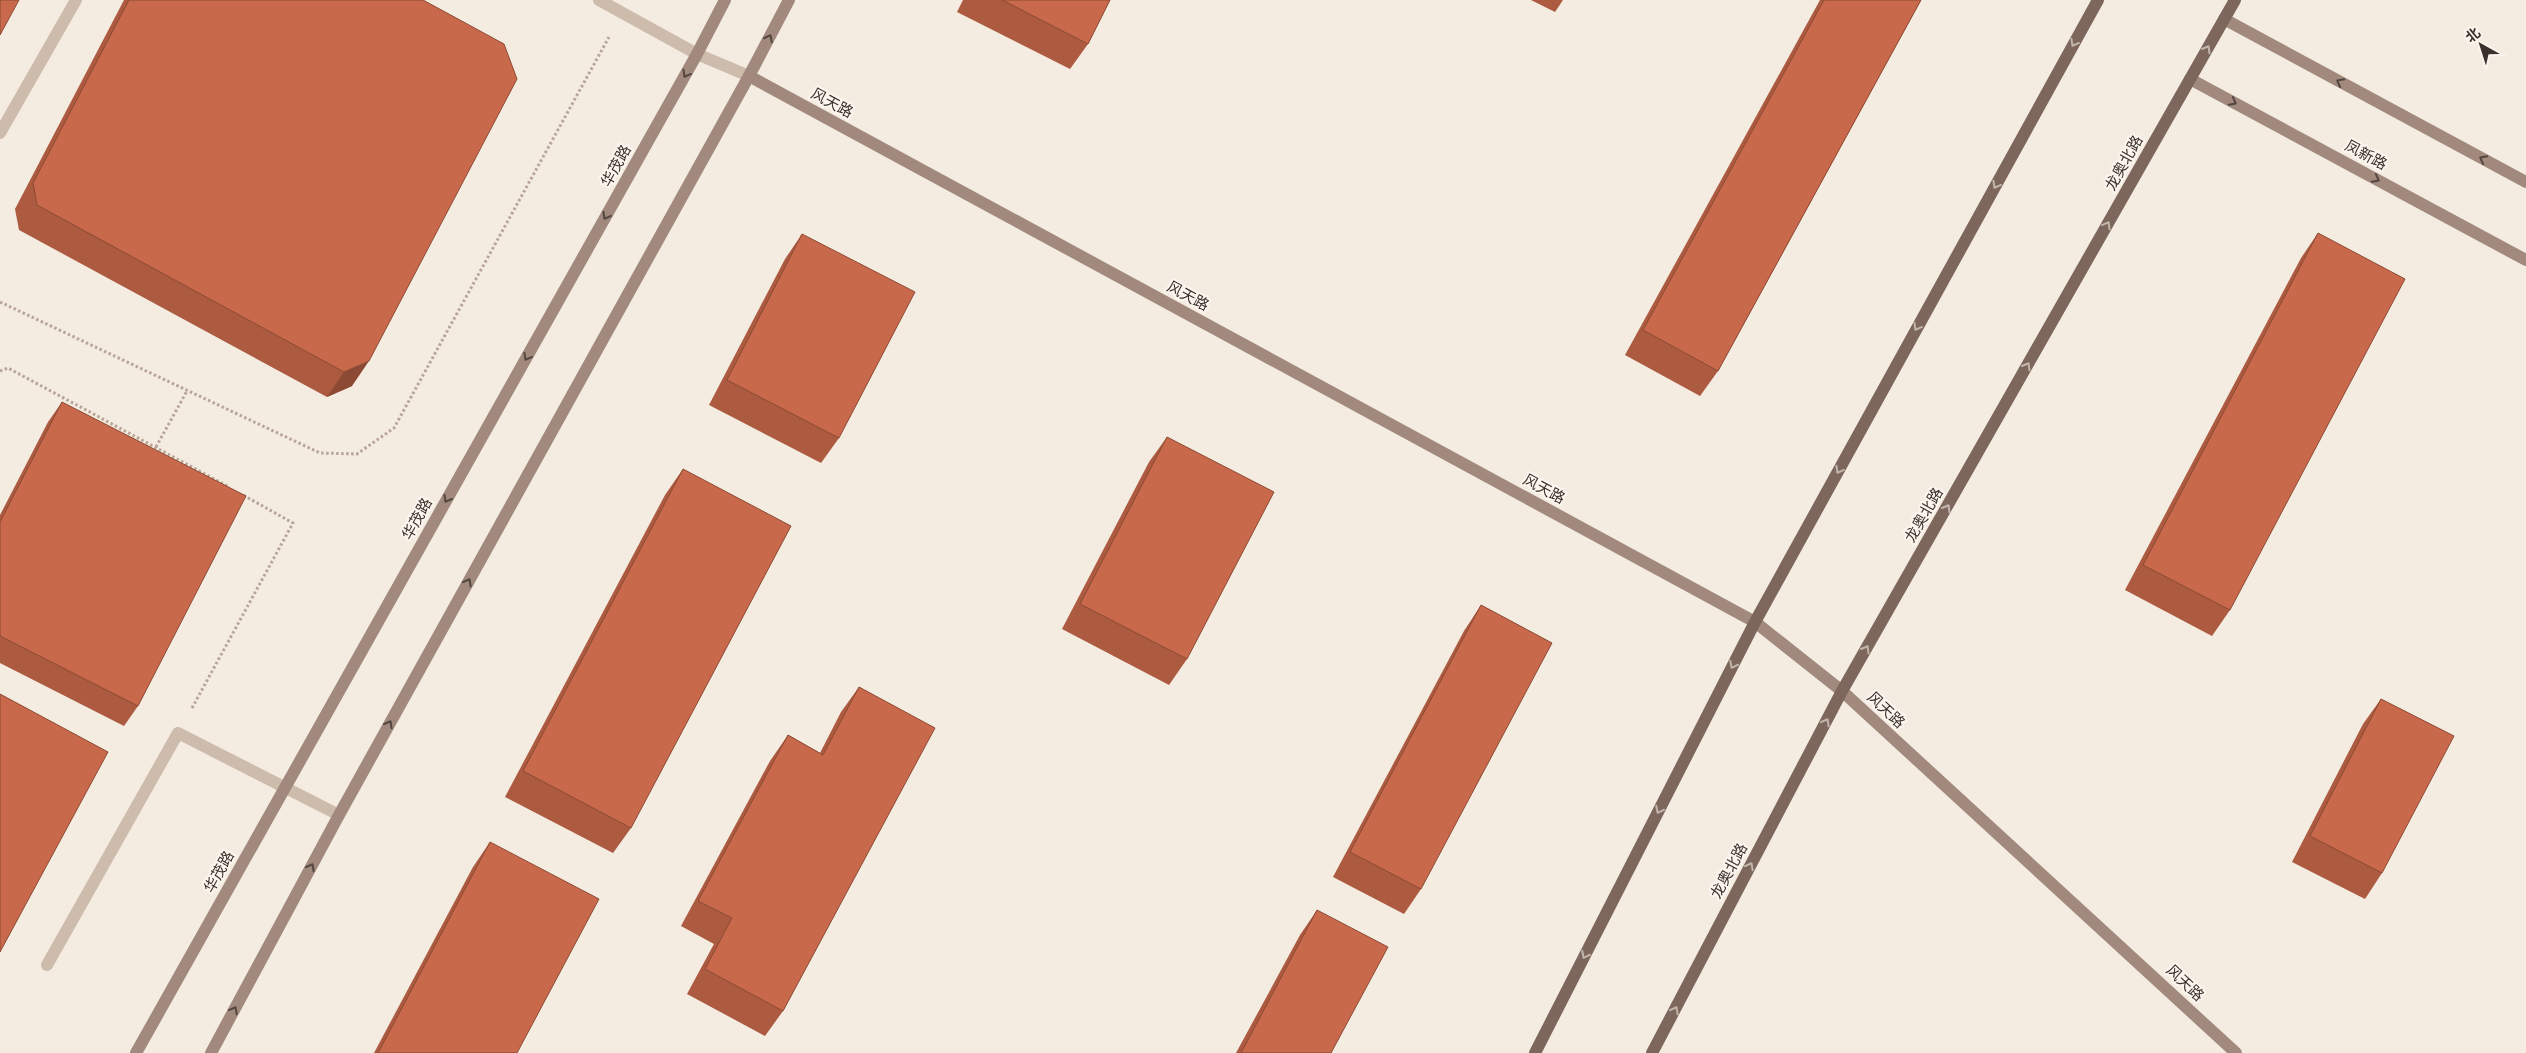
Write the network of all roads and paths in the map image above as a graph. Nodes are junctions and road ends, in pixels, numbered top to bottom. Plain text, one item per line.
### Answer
1 (76, 0) edge
2 (599, 0) edge
3 (725, 0) edge
4 (789, 0) edge
5 (2098, 0) edge
6 (2235, 0) edge
7 (622, 12) junction
8 (2224, 19) junction
9 (697, 54) junction
10 (750, 76) junction
11 (2190, 79) junction
12 (0, 133) edge
13 (2526, 182) edge
14 (2526, 260) edge
15 (0, 302) edge
16 (0, 371) edge
17 (187, 391) junction
18 (156, 447) junction
19 (233, 490) edge
20 (242, 495) edge
21 (1755, 622) junction
22 (1842, 691) junction
23 (178, 733) junction
24 (285, 788) junction
25 (339, 815) junction
26 (47, 965) dead end
27 (136, 1053) edge
28 (211, 1053) edge
29 (1534, 1053) edge
30 (1652, 1053) edge
31 (2236, 1053) edge

1 - 12 lane
2 - 7 lane
3 - 9 street, 华茂路
10 -> 4 street
5 -> 21 main road
6 - 8 main road, 龙奥北路
7 - 9 lane
7 - 17 path
11 -> 8 main road, 龙奥北路
13 -> 8 street
9 - 10 lane
9 -> 24 street, 华茂路
10 - 21 street, 风天路
25 -> 10 street
11 -> 14 street, 凤新路
22 -> 11 main road, 龙奥北路
15 - 17 path
16 - 18 path
17 - 18 path
18 - 19 path
20 - 23 path
21 - 22 street, 风天路
21 -> 29 main road
30 -> 22 main road, 龙奥北路
22 - 31 street, 风天路
23 - 24 lane
23 - 26 lane
24 - 25 lane
24 - 27 street, 华茂路
28 -> 25 street

